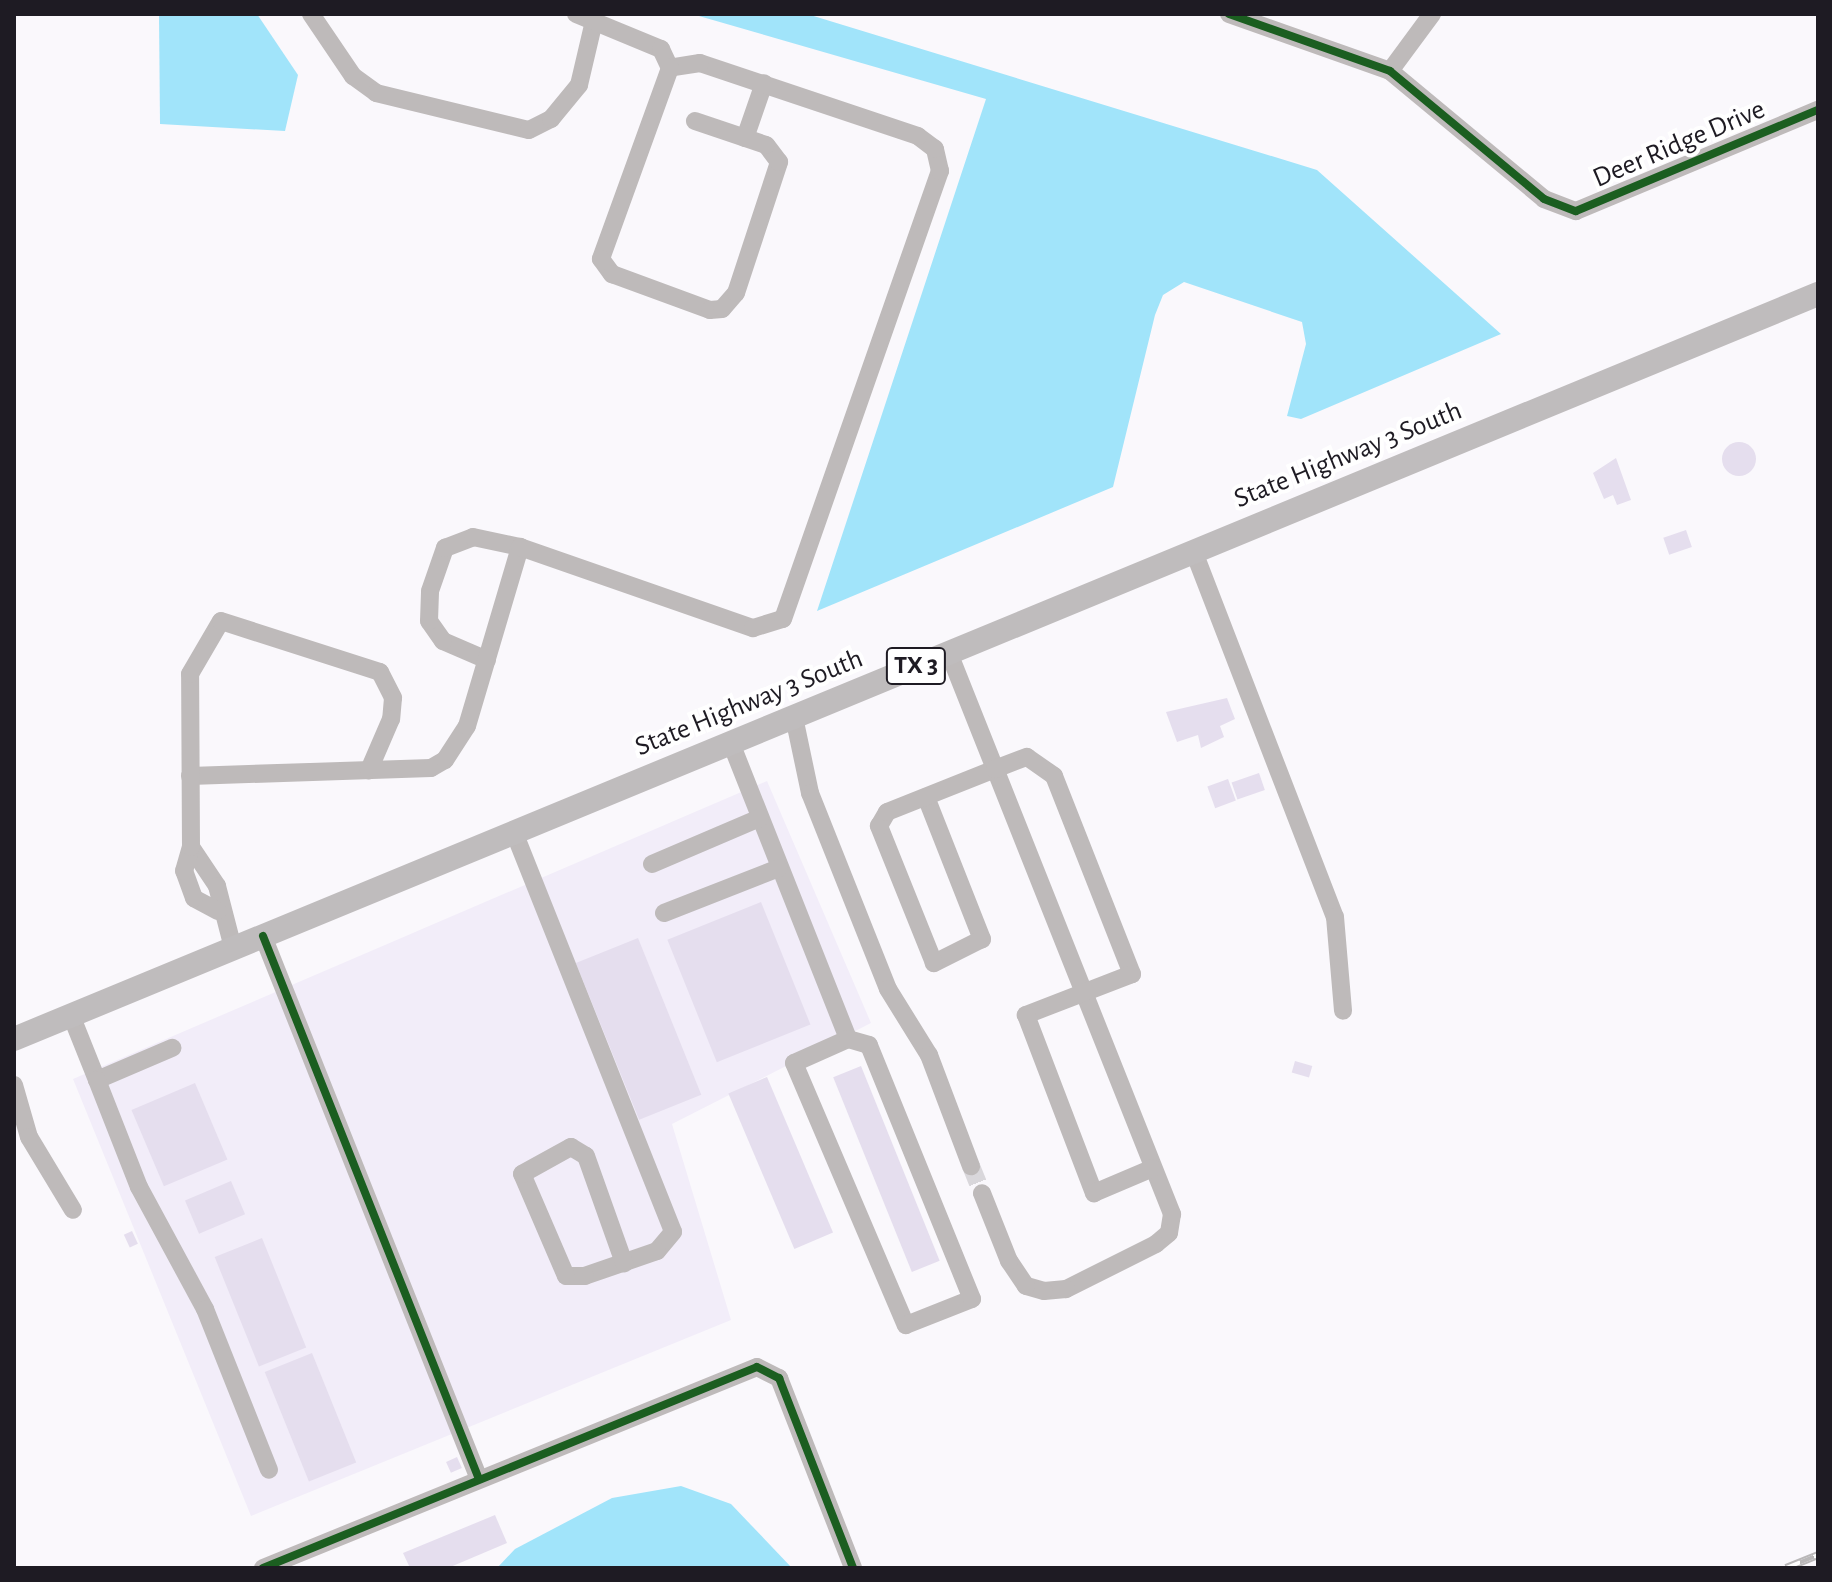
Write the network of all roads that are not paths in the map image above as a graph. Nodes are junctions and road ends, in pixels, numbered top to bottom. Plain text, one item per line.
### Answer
1 (311, 14) edge
2 (576, 14) edge
3 (1229, 14) edge
4 (1432, 14) edge
5 (594, 21) junction
6 (670, 68) junction
7 (1390, 71) junction
8 (764, 83) junction
9 (1818, 110) edge
10 (695, 121) dead end
11 (745, 138) junction
12 (1818, 294) edge
13 (520, 547) junction
14 (1194, 552) junction
15 (949, 653) junction
16 (487, 660) junction
17 (794, 717) junction
18 (731, 743) junction
19 (995, 769) junction
20 (369, 770) junction
21 (190, 776) junction
22 (926, 797) junction
23 (760, 818) junction
24 (514, 832) junction
25 (652, 864) dead end
26 (779, 868) junction
27 (664, 913) dead end
28 (263, 936) junction
29 (233, 948) junction
30 (1085, 992) junction
31 (1343, 1011) dead end
32 (71, 1015) junction
33 (14, 1039) edge
34 (848, 1039) junction
35 (172, 1048) dead end
36 (97, 1080) junction
37 (14, 1085) edge
38 (971, 1166) tunnel mouth
39 (1153, 1168) junction
40 (982, 1193) tunnel mouth
41 (73, 1210) dead end
42 (624, 1263) junction
43 (269, 1470) dead end
44 (479, 1479) junction
45 (263, 1568) edge
46 (853, 1568) edge

1 - 5 street
2 - 5 street
3 - 7 street, Deer Ridge Drive
4 - 7 street
5 - 6 street
6 - 8 street
6 - 11 street
7 - 9 street, Deer Ridge Drive
8 - 11 street
8 - 13 street
10 - 11 street
12 - 14 main road, State Highway 3 South / TX 3
13 - 16 street
13 - 16 street
14 - 15 main road, State Highway 3 South / TX 3
14 - 31 street
15 - 17 main road, State Highway 3 South / TX 3
15 - 19 street
16 - 20 street
17 - 18 main road, State Highway 3 South / TX 3
17 - 38 street
18 - 23 street
18 - 24 main road, State Highway 3 South / TX 3
19 - 22 street
19 - 30 street
19 - 30 street
20 - 21 street
20 - 21 street
21 - 29 street
22 - 22 street
23 - 25 street
23 - 26 street
24 - 28 main road, State Highway 3 South / TX 3
24 - 42 street
26 - 27 street
26 - 34 street
28 - 29 main road, State Highway 3 South / TX 3
28 - 44 street
29 - 32 main road, State Highway 3 South / TX 3
30 - 39 street
30 - 39 street
32 - 33 main road, State Highway 3 South / TX 3
32 - 36 street
34 - 34 street
35 - 36 street
36 - 43 street
37 - 41 street
39 - 40 street
42 - 42 street
44 - 45 street
44 - 46 street

